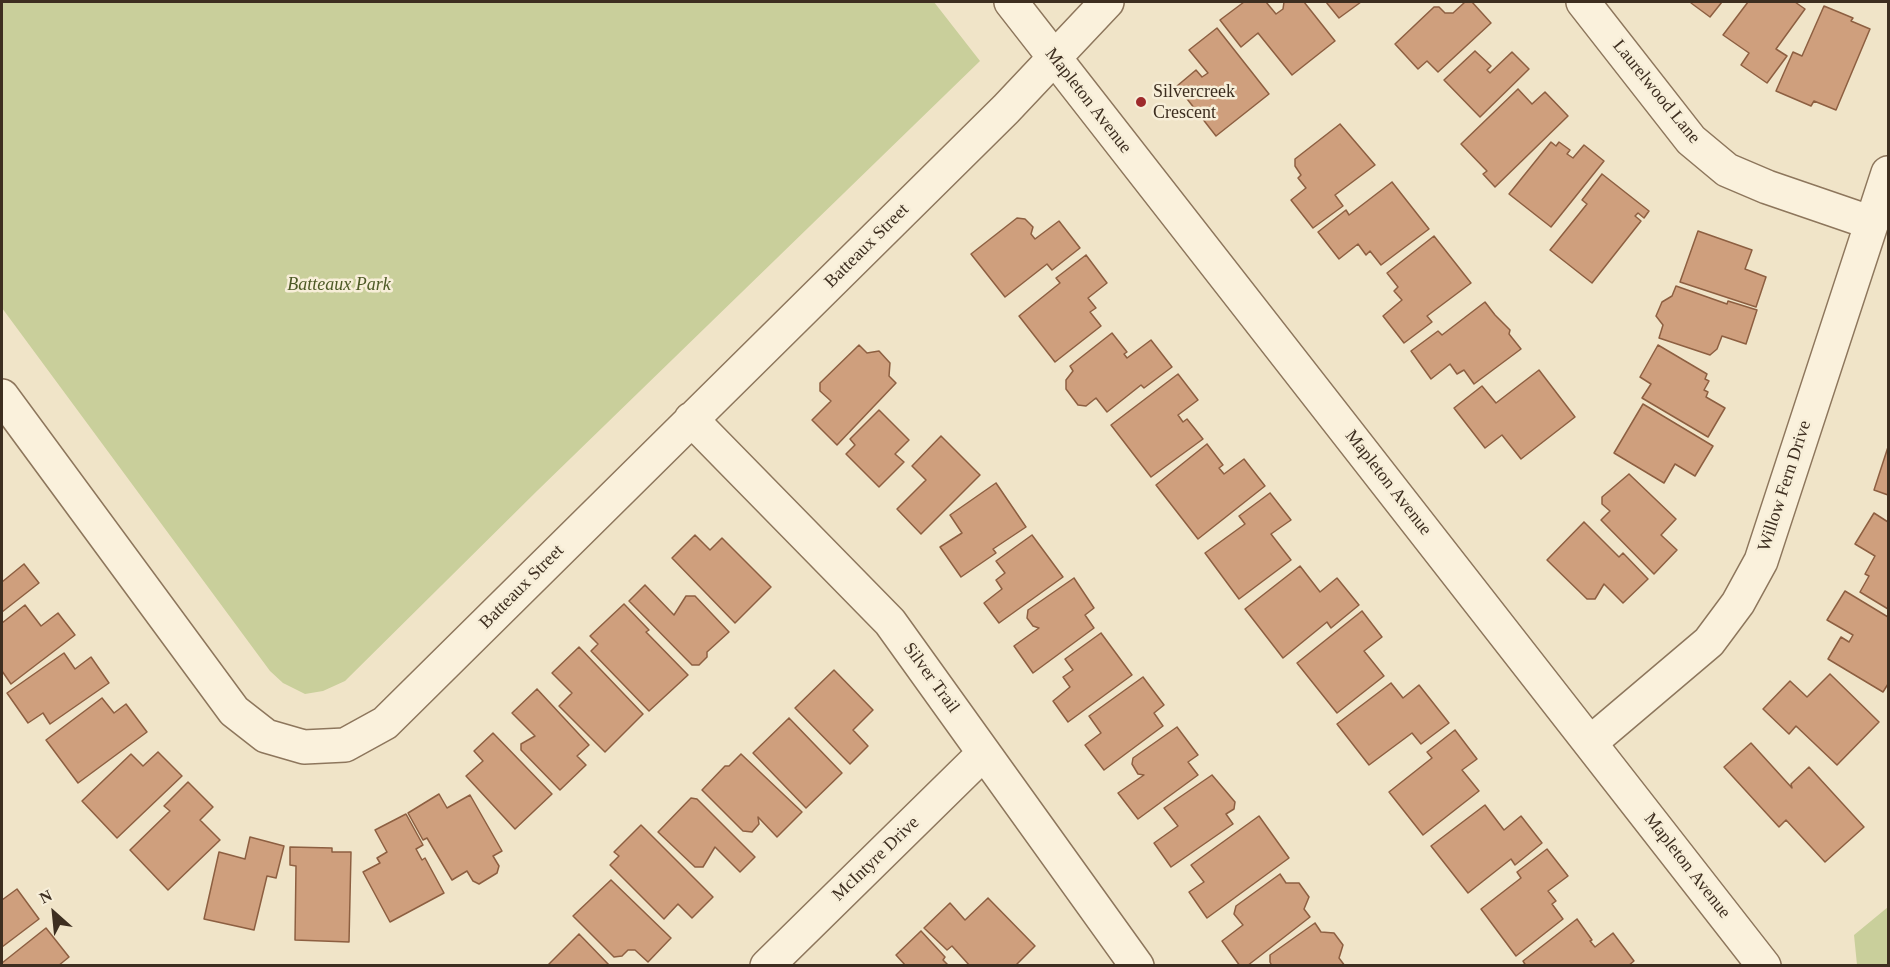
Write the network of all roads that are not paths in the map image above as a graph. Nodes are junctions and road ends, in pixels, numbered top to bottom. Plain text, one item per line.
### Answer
1 (1011, 2) edge
2 (1107, 2) edge
3 (1583, 2) edge
4 (1054, 58) junction
5 (1888, 173) edge
6 (1872, 223) junction
7 (2, 396) edge
8 (691, 419) junction
9 (1591, 742) junction
10 (984, 753) junction
11 (767, 966) edge
12 (1137, 966) edge
13 (1764, 966) edge

1 - 4 street, Mapleton Avenue
2 - 4 street
3 - 6 street, Laurelwood Lane
4 - 8 street, Batteaux Street
4 - 9 street, Mapleton Avenue
5 - 6 street, Willow Fern Drive
6 - 9 street, Willow Fern Drive
7 - 8 street, Batteaux Street
8 - 10 street, Silver Trail
9 - 13 street, Mapleton Avenue
10 - 11 street, McIntyre Drive
10 - 12 street, Silver Trail

